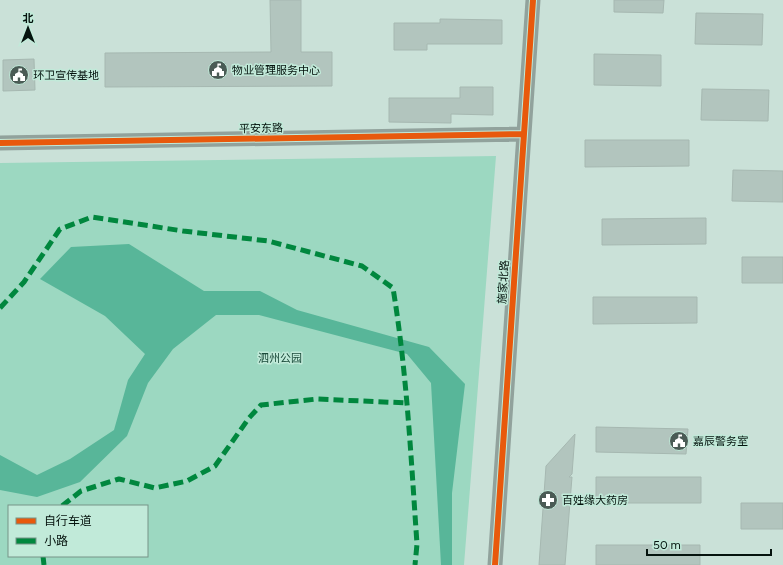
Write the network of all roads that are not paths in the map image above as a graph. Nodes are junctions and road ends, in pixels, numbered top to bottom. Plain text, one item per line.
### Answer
1 (533, 0) edge
2 (523, 134) junction
3 (0, 143) edge
4 (495, 565) edge

1 - 2 street, 施家北路
2 - 3 street, 平安东路
2 - 4 street, 施家北路

